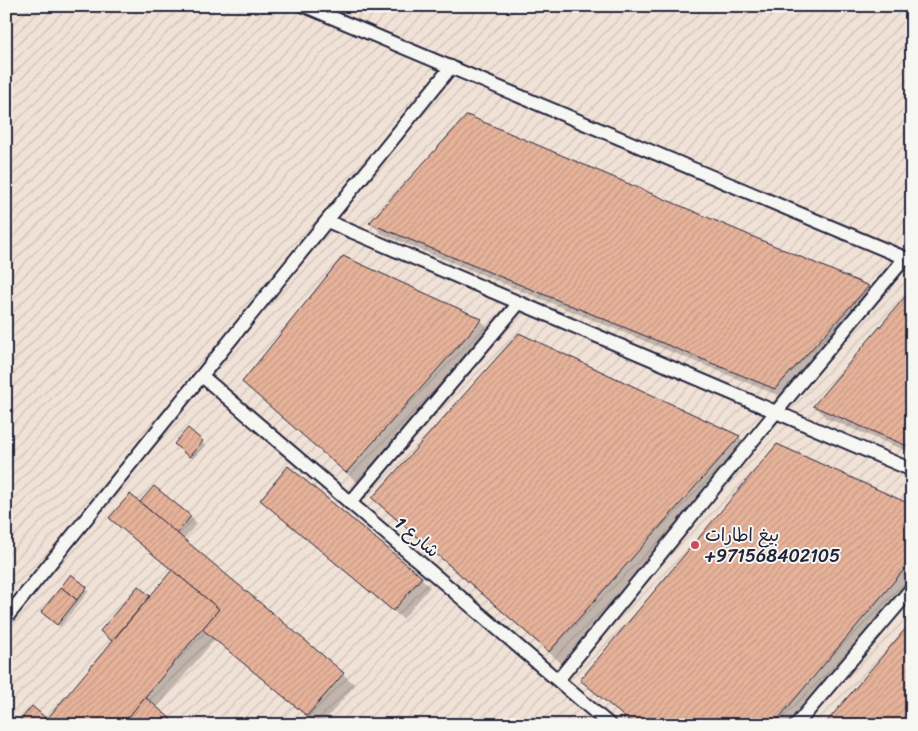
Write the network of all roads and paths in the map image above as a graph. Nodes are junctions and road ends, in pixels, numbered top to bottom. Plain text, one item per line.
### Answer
1 (305, 6) edge
2 (451, 67) junction
3 (327, 221) junction
4 (908, 259) edge
5 (518, 303) junction
6 (202, 376) junction
7 (776, 412) junction
8 (912, 470) edge
9 (350, 503) junction
10 (912, 588) edge
11 (6, 618) edge
12 (558, 680) junction
13 (610, 725) edge
14 (796, 725) edge

1 - 2 lane
2 - 3 lane
2 - 4 lane
3 - 5 lane
3 - 6 lane
4 - 7 lane
5 - 7 lane
5 - 9 lane
6 - 9 lane, شارع 1
6 - 11 lane
7 - 8 lane
7 - 12 lane
9 - 12 lane, شارع 1
10 - 14 lane
12 - 13 lane, شارع 1

